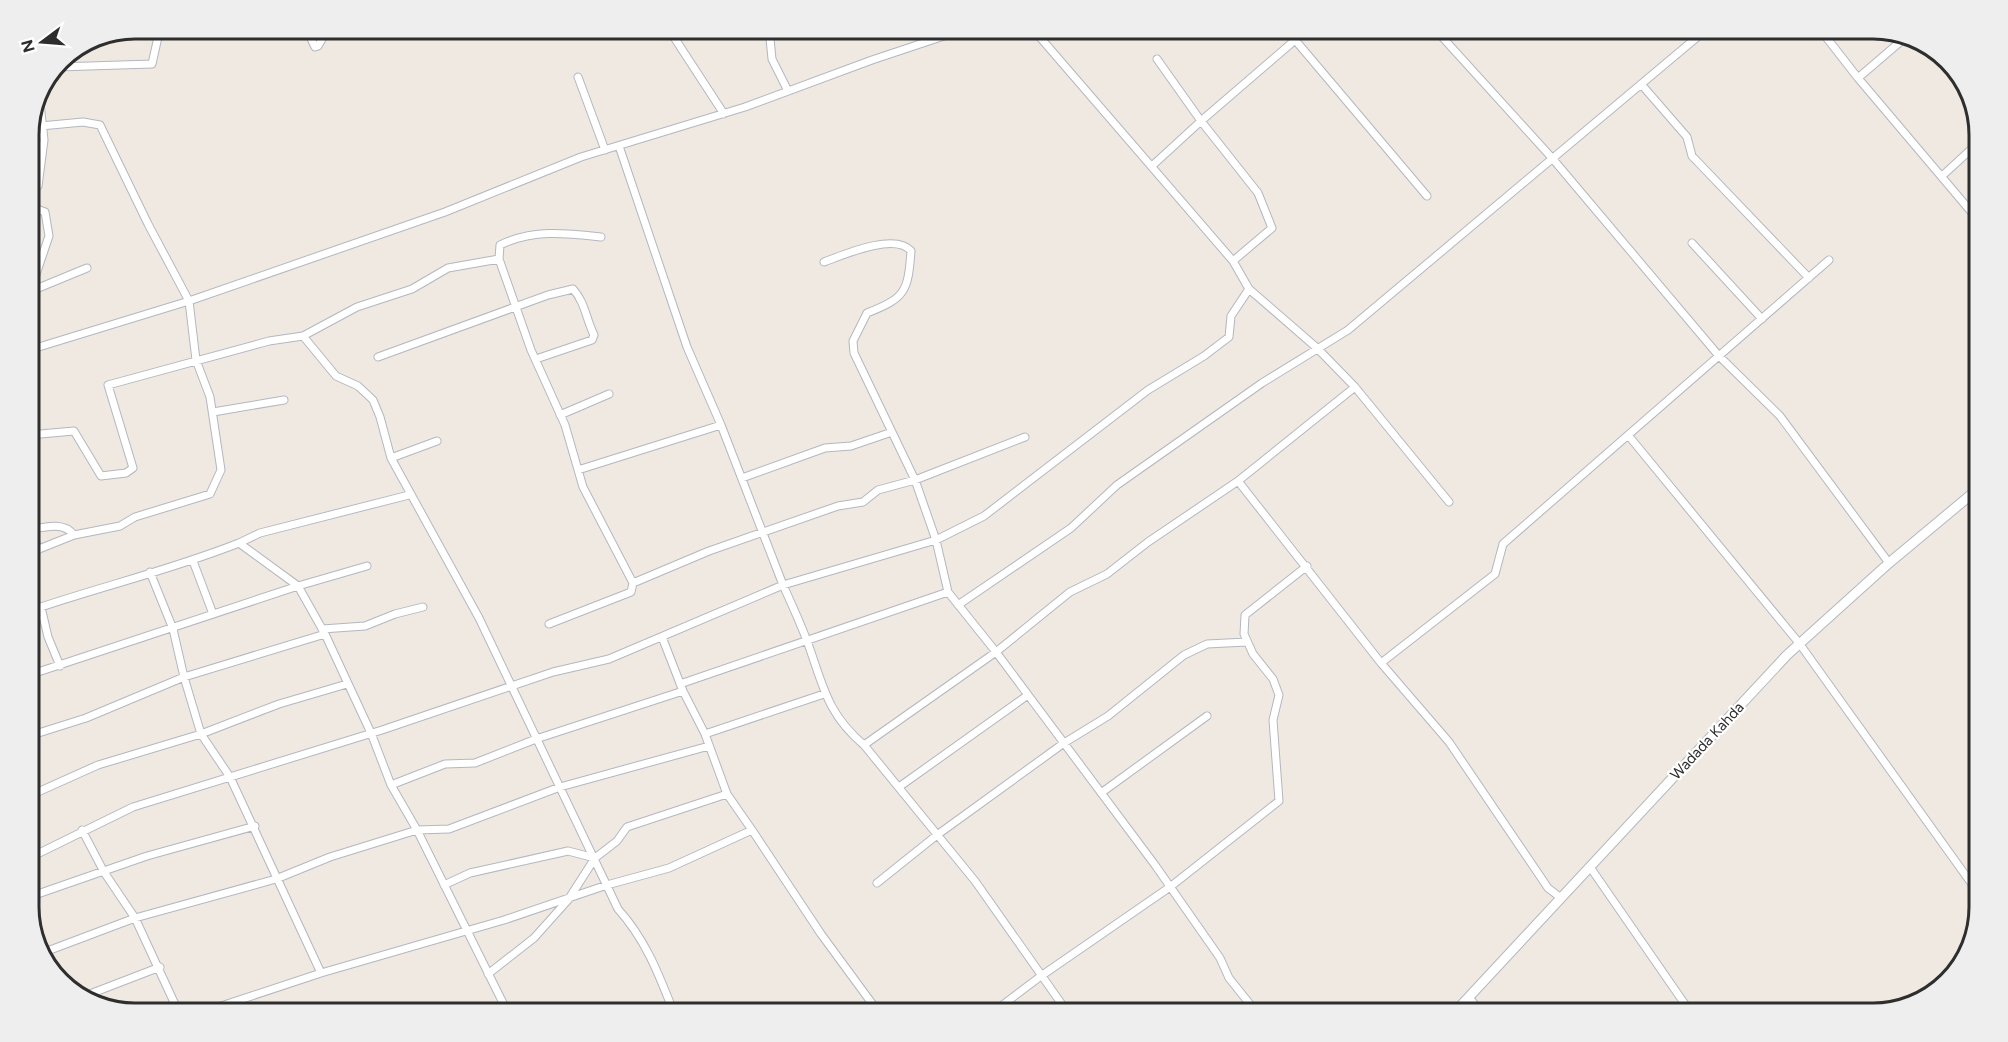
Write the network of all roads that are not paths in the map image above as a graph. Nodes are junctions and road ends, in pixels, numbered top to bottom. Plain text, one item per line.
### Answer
1 (158, 39) edge
2 (312, 39) edge
3 (322, 39) edge
4 (675, 39) edge
5 (770, 39) edge
6 (937, 39) edge
7 (1042, 39) edge
8 (1444, 39) edge
9 (1695, 39) edge
10 (1828, 39) edge
11 (1294, 40) joint
12 (1899, 42) edge
13 (1157, 59) dead end
14 (72, 67) edge
15 (578, 77) dead end
16 (1858, 78) junction
17 (1641, 84) junction
18 (788, 91) junction
19 (724, 114) junction
20 (42, 115) edge
21 (1201, 121) junction
22 (39, 126) edge
23 (43, 126) junction
24 (618, 146) junction
25 (605, 150) junction
26 (1969, 151) edge
27 (1552, 158) junction
28 (1153, 165) junction
29 (39, 174) edge
30 (1942, 176) junction
31 (1427, 196) dead end
32 (1969, 209) edge
33 (39, 210) edge
34 (601, 237) dead end
35 (1692, 243) dead end
36 (499, 259) junction
37 (1829, 260) dead end
38 (1233, 261) junction
39 (39, 262) edge
40 (824, 262) dead end
41 (87, 268) dead end
42 (1809, 278) junction
43 (39, 289) edge
44 (1249, 289) junction
45 (189, 302) junction
46 (517, 306) junction
47 (1762, 319) junction
48 (303, 336) junction
49 (39, 347) edge
50 (1317, 348) junction
51 (1719, 356) junction
52 (378, 357) dead end
53 (536, 359) junction
54 (196, 360) junction
55 (1355, 387) junction
56 (609, 394) dead end
57 (284, 400) dead end
58 (213, 412) junction
59 (560, 415) junction
60 (721, 425) junction
61 (892, 432) junction
62 (39, 434) edge
63 (1628, 435) junction
64 (1025, 437) dead end
65 (437, 441) dead end
66 (391, 458) junction
67 (578, 470) junction
68 (742, 478) junction
69 (915, 480) junction
70 (1238, 481) junction
71 (409, 495) junction
72 (1969, 496) edge
73 (1449, 502) dead end
74 (39, 529) edge
75 (764, 534) junction
76 (74, 535) junction
77 (936, 540) junction
78 (239, 543) junction
79 (39, 550) edge
80 (193, 561) junction
81 (1889, 563) junction
82 (367, 566) dead end
83 (1307, 566) junction
84 (150, 572) junction
85 (633, 583) junction
86 (783, 585) junction
87 (298, 586) junction
88 (948, 592) junction
89 (958, 605) junction
90 (41, 607) joint
91 (423, 607) dead end
92 (213, 614) junction
93 (549, 624) dead end
94 (173, 628) junction
95 (324, 632) junction
96 (662, 637) junction
97 (807, 640) junction
98 (1247, 642) junction
99 (1799, 644) junction
100 (996, 652) junction
101 (1381, 663) junction
102 (60, 666) junction
103 (39, 672) edge
104 (184, 677) junction
105 (347, 684) junction
106 (512, 686) junction
107 (681, 688) junction
108 (824, 694) junction
109 (1028, 695) junction
110 (1207, 716) dead end
111 (39, 733) edge
112 (371, 733) junction
113 (201, 734) junction
114 (705, 734) junction
115 (536, 739) junction
116 (1064, 743) junction
117 (864, 745) junction
118 (709, 746) junction
119 (230, 777) junction
120 (391, 785) junction
121 (560, 787) junction
122 (899, 787) junction
123 (39, 792) edge
124 (1101, 793) junction
125 (727, 794) junction
126 (255, 826) junction
127 (82, 830) junction
128 (752, 830) junction
129 (417, 831) junction
130 (938, 835) junction
131 (39, 853) edge
132 (595, 858) junction
133 (1590, 867) junction
134 (104, 872) junction
135 (276, 879) junction
136 (1969, 879) edge
137 (877, 883) dead end
138 (444, 885) junction
139 (607, 885) junction
140 (1170, 887) junction
141 (39, 894) edge
142 (1561, 898) junction
143 (568, 900) junction
144 (135, 918) junction
145 (467, 930) junction
146 (50, 950) edge
147 (160, 967) junction
148 (321, 973) junction
149 (488, 974) junction
150 (1041, 976) junction
151 (93, 993) edge
152 (1469, 997) junction
153 (175, 1003) edge
154 (232, 1003) edge
155 (502, 1003) edge
156 (670, 1003) edge
157 (871, 1003) edge
158 (1006, 1003) edge
159 (1060, 1003) edge
160 (1248, 1003) edge
161 (1464, 1003) edge
162 (1473, 1003) edge
163 (1683, 1003) edge

1 - 14 street
2 - 3 street
4 - 19 street
5 - 18 street
6 - 18 street
7 - 28 street
8 - 27 street
9 - 17 street
10 - 16 street
11 - 21 street
11 - 31 street
12 - 16 street
13 - 21 street
15 - 25 street
16 - 30 street
17 - 27 street
17 - 42 street
18 - 19 street
19 - 24 street
20 - 23 street
21 - 28 street
21 - 38 street
22 - 23 street
23 - 29 street
23 - 45 street
24 - 25 street
24 - 60 street
25 - 45 street
26 - 30 street
27 - 50 street
27 - 51 street
28 - 38 street
30 - 32 street
33 - 39 street
34 - 36 street
35 - 47 street
36 - 46 street
36 - 48 street
37 - 42 street
38 - 44 street
40 - 61 street
41 - 43 street
42 - 47 street
44 - 50 street
44 - 77 street
45 - 49 street
45 - 54 street
46 - 52 street
46 - 53 street
46 - 53 street
47 - 51 street
48 - 54 street
48 - 66 street
50 - 55 street
50 - 89 street
51 - 63 street
51 - 81 street
53 - 59 street
54 - 58 street
54 - 62 street
55 - 70 street
55 - 73 street
56 - 59 street
57 - 58 street
58 - 76 street
59 - 67 street
60 - 67 street
60 - 68 street
61 - 68 street
61 - 69 street
63 - 99 street
63 - 101 street
64 - 69 street
65 - 66 street
66 - 71 street
67 - 85 street
68 - 75 street
69 - 75 street
69 - 77 street
70 - 83 street
70 - 100 street
71 - 78 street
71 - 106 street
72 - 81 main road, Wadada Kahda
74 - 76 street
75 - 85 street
75 - 86 street
76 - 79 street
77 - 86 street
77 - 88 street
78 - 80 street
78 - 87 street
80 - 84 street
80 - 92 street
81 - 99 main road, Wadada Kahda
82 - 87 street
83 - 98 street
83 - 101 street
84 - 90 street
84 - 94 street
85 - 93 street
86 - 96 street
86 - 97 street
87 - 92 street
87 - 95 street
88 - 89 street
88 - 97 street
89 - 100 street
90 - 102 street
91 - 95 street
92 - 94 street
94 - 102 street
94 - 104 street
95 - 104 street
95 - 105 street
96 - 106 street
96 - 107 street
97 - 107 street
97 - 108 street
98 - 116 street
98 - 140 street
99 - 133 main road, Wadada Kahda
99 - 136 street
100 - 109 street
100 - 117 street
101 - 142 street
102 - 103 street
104 - 111 street
104 - 113 street
105 - 112 street
105 - 113 street
106 - 112 street
106 - 115 street
107 - 114 street
107 - 115 street
108 - 114 street
108 - 117 street
109 - 116 street
109 - 122 street
110 - 124 street
112 - 119 street
112 - 120 street
113 - 119 street
113 - 123 street
114 - 118 street
115 - 120 street
115 - 121 street
116 - 124 street
116 - 130 street
117 - 122 street
118 - 121 street
118 - 125 street
119 - 126 street
119 - 127 street
120 - 129 street
121 - 129 street
121 - 132 street
122 - 130 street
124 - 140 street
125 - 128 street
125 - 132 street
126 - 134 street
126 - 135 street
127 - 131 street
127 - 134 street
128 - 139 street
128 - 157 street
129 - 135 street
129 - 138 street
130 - 137 street
130 - 150 street
132 - 138 street
132 - 139 street
132 - 143 street
133 - 142 main road, Wadada Kahda
133 - 163 street
134 - 141 street
134 - 144 street
135 - 144 street
135 - 148 street
138 - 145 street
139 - 143 street
139 - 156 street
140 - 150 street
140 - 160 street
142 - 152 main road, Wadada Kahda
143 - 145 street
143 - 149 street
144 - 146 street
144 - 147 street
145 - 148 street
145 - 149 street
147 - 151 street
147 - 153 street
148 - 154 street
149 - 155 street
150 - 158 street
150 - 159 street
152 - 161 main road, Wadada Kahda
152 - 162 street

